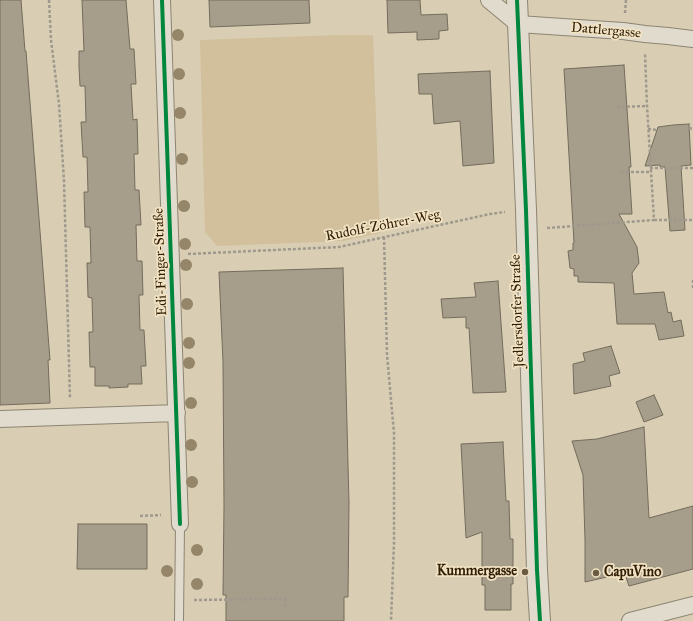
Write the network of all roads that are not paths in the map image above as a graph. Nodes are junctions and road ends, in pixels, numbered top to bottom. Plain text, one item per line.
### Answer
1 (162, 0) edge
2 (489, 0) edge
3 (517, 0) edge
4 (518, 24) junction
5 (693, 39) edge
6 (177, 413) junction
7 (0, 419) edge
8 (180, 524) joint
9 (693, 605) edge
10 (179, 621) edge
11 (540, 621) edge
12 (630, 621) edge

1 - 6 street, Edi-Finger-Straße
2 - 4 street
3 - 4 street, Jedlersdorfer Straße
4 - 5 street, Dattlergasse
4 - 11 street, Jedlersdorfer Straße
6 - 7 street
6 - 8 street, Edi-Finger-Straße
8 - 10 lane, Edi-Finger-Straße
9 - 12 street

